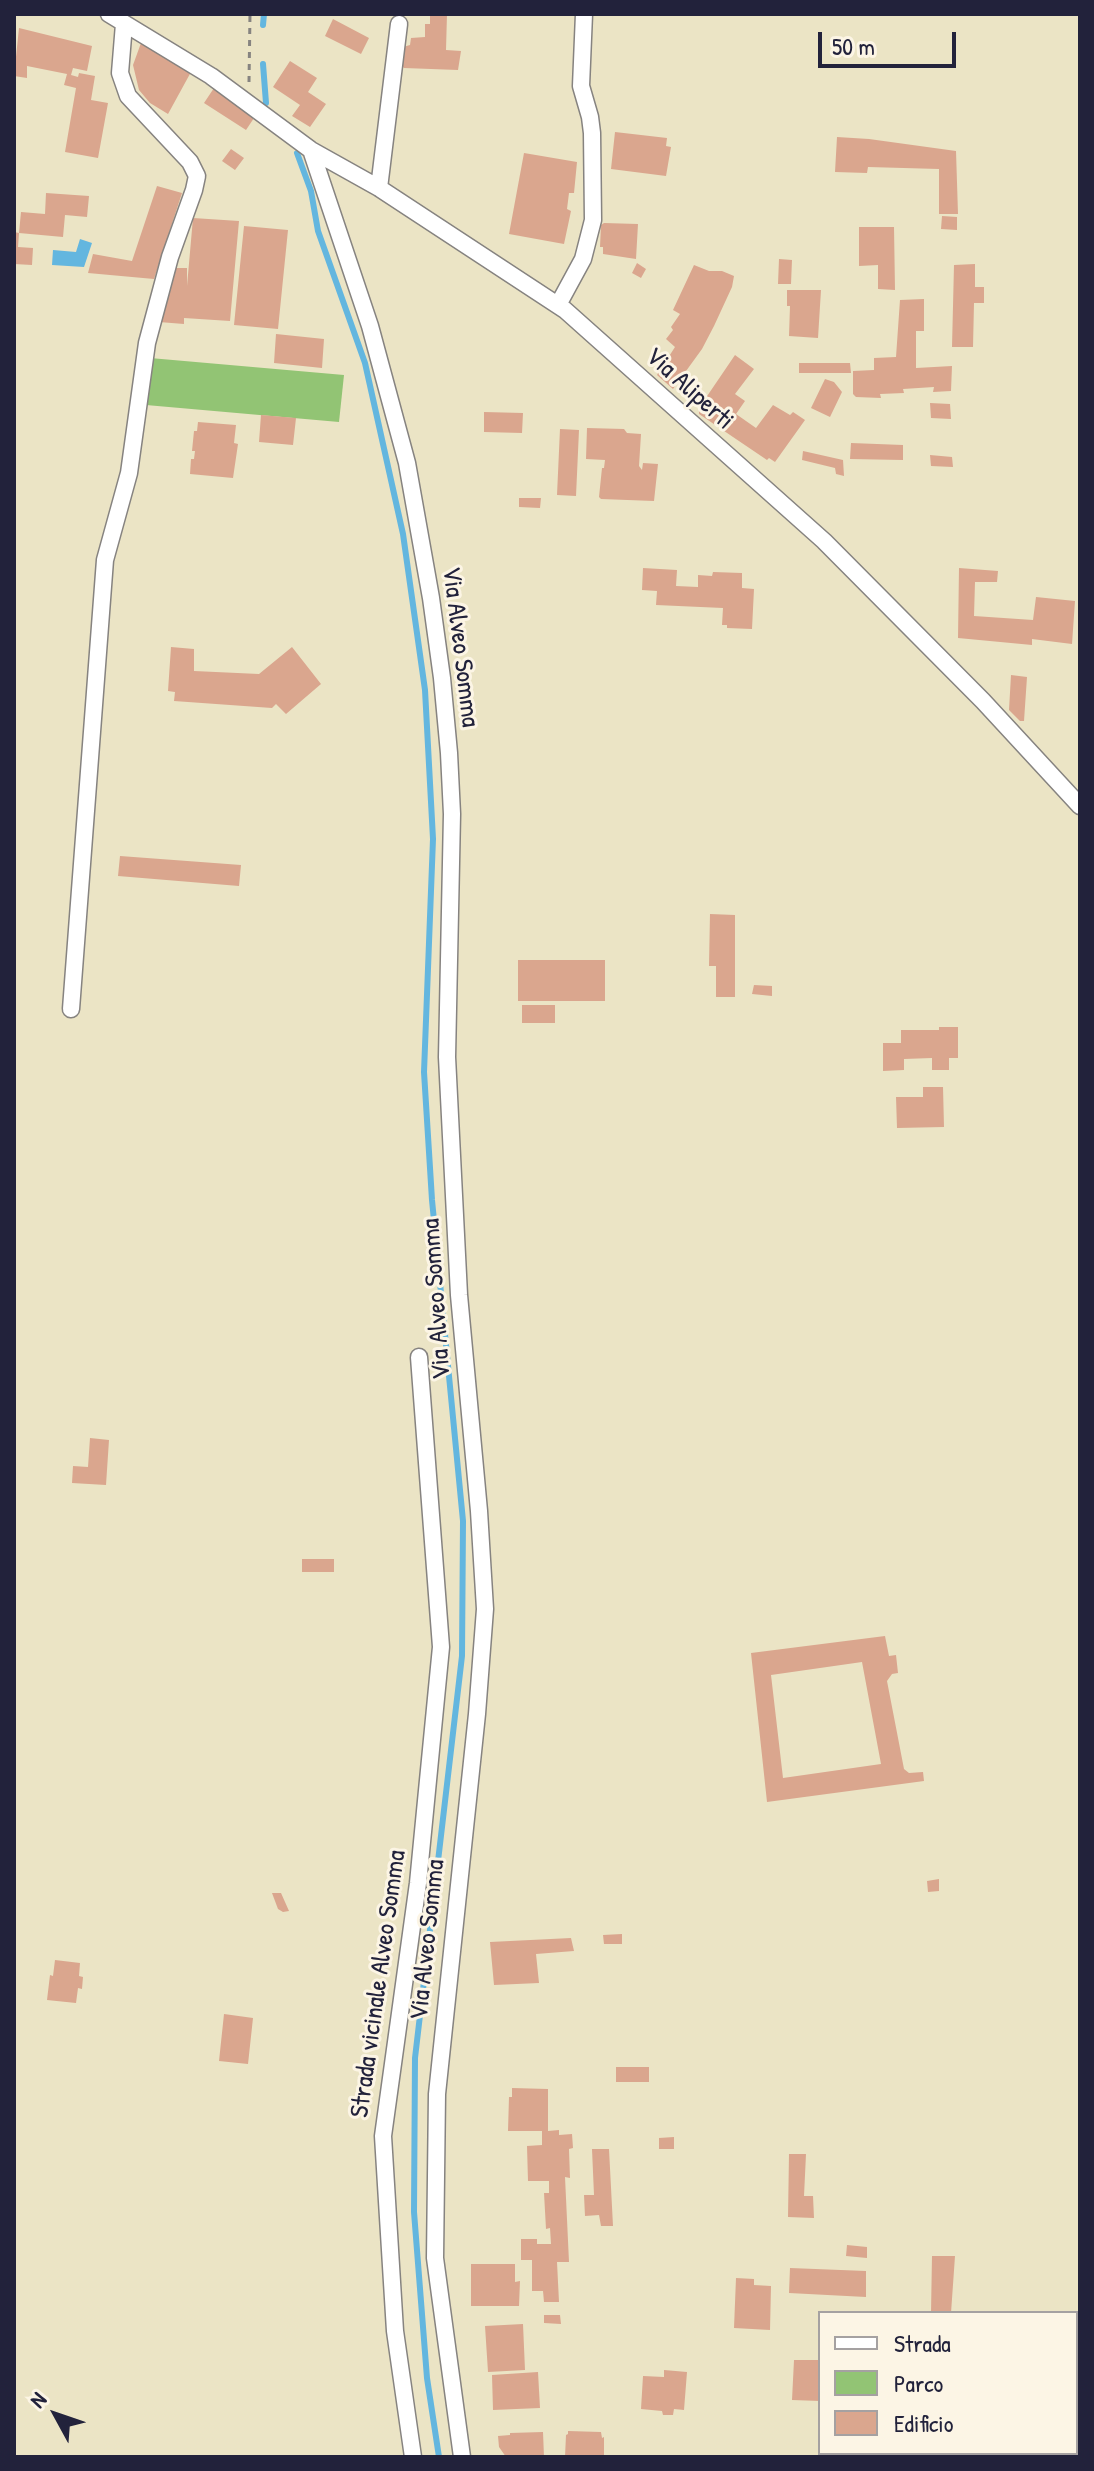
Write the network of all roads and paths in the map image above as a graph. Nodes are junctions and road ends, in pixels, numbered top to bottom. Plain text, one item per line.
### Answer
1 (109, 14) edge
2 (250, 14) edge
3 (584, 14) edge
4 (124, 24) junction
5 (399, 24) dead end
6 (248, 103) junction
7 (311, 150) junction
8 (379, 188) junction
9 (558, 305) junction
10 (1080, 806) edge
11 (71, 1009) dead end
12 (419, 1357) dead end
13 (413, 2457) edge
14 (462, 2457) edge

1 - 4 street, Via Aliperti
2 - 6 path
3 - 9 street
4 - 6 street, Via Aliperti
4 - 11 street
5 - 8 street
6 - 7 street, Via Aliperti
7 - 8 street, Via Aliperti
7 - 14 street, Via Alveo Somma
8 - 9 street, Via Aliperti
9 - 10 street, Via Aliperti
12 - 13 street, Strada vicinale Alveo Somma

